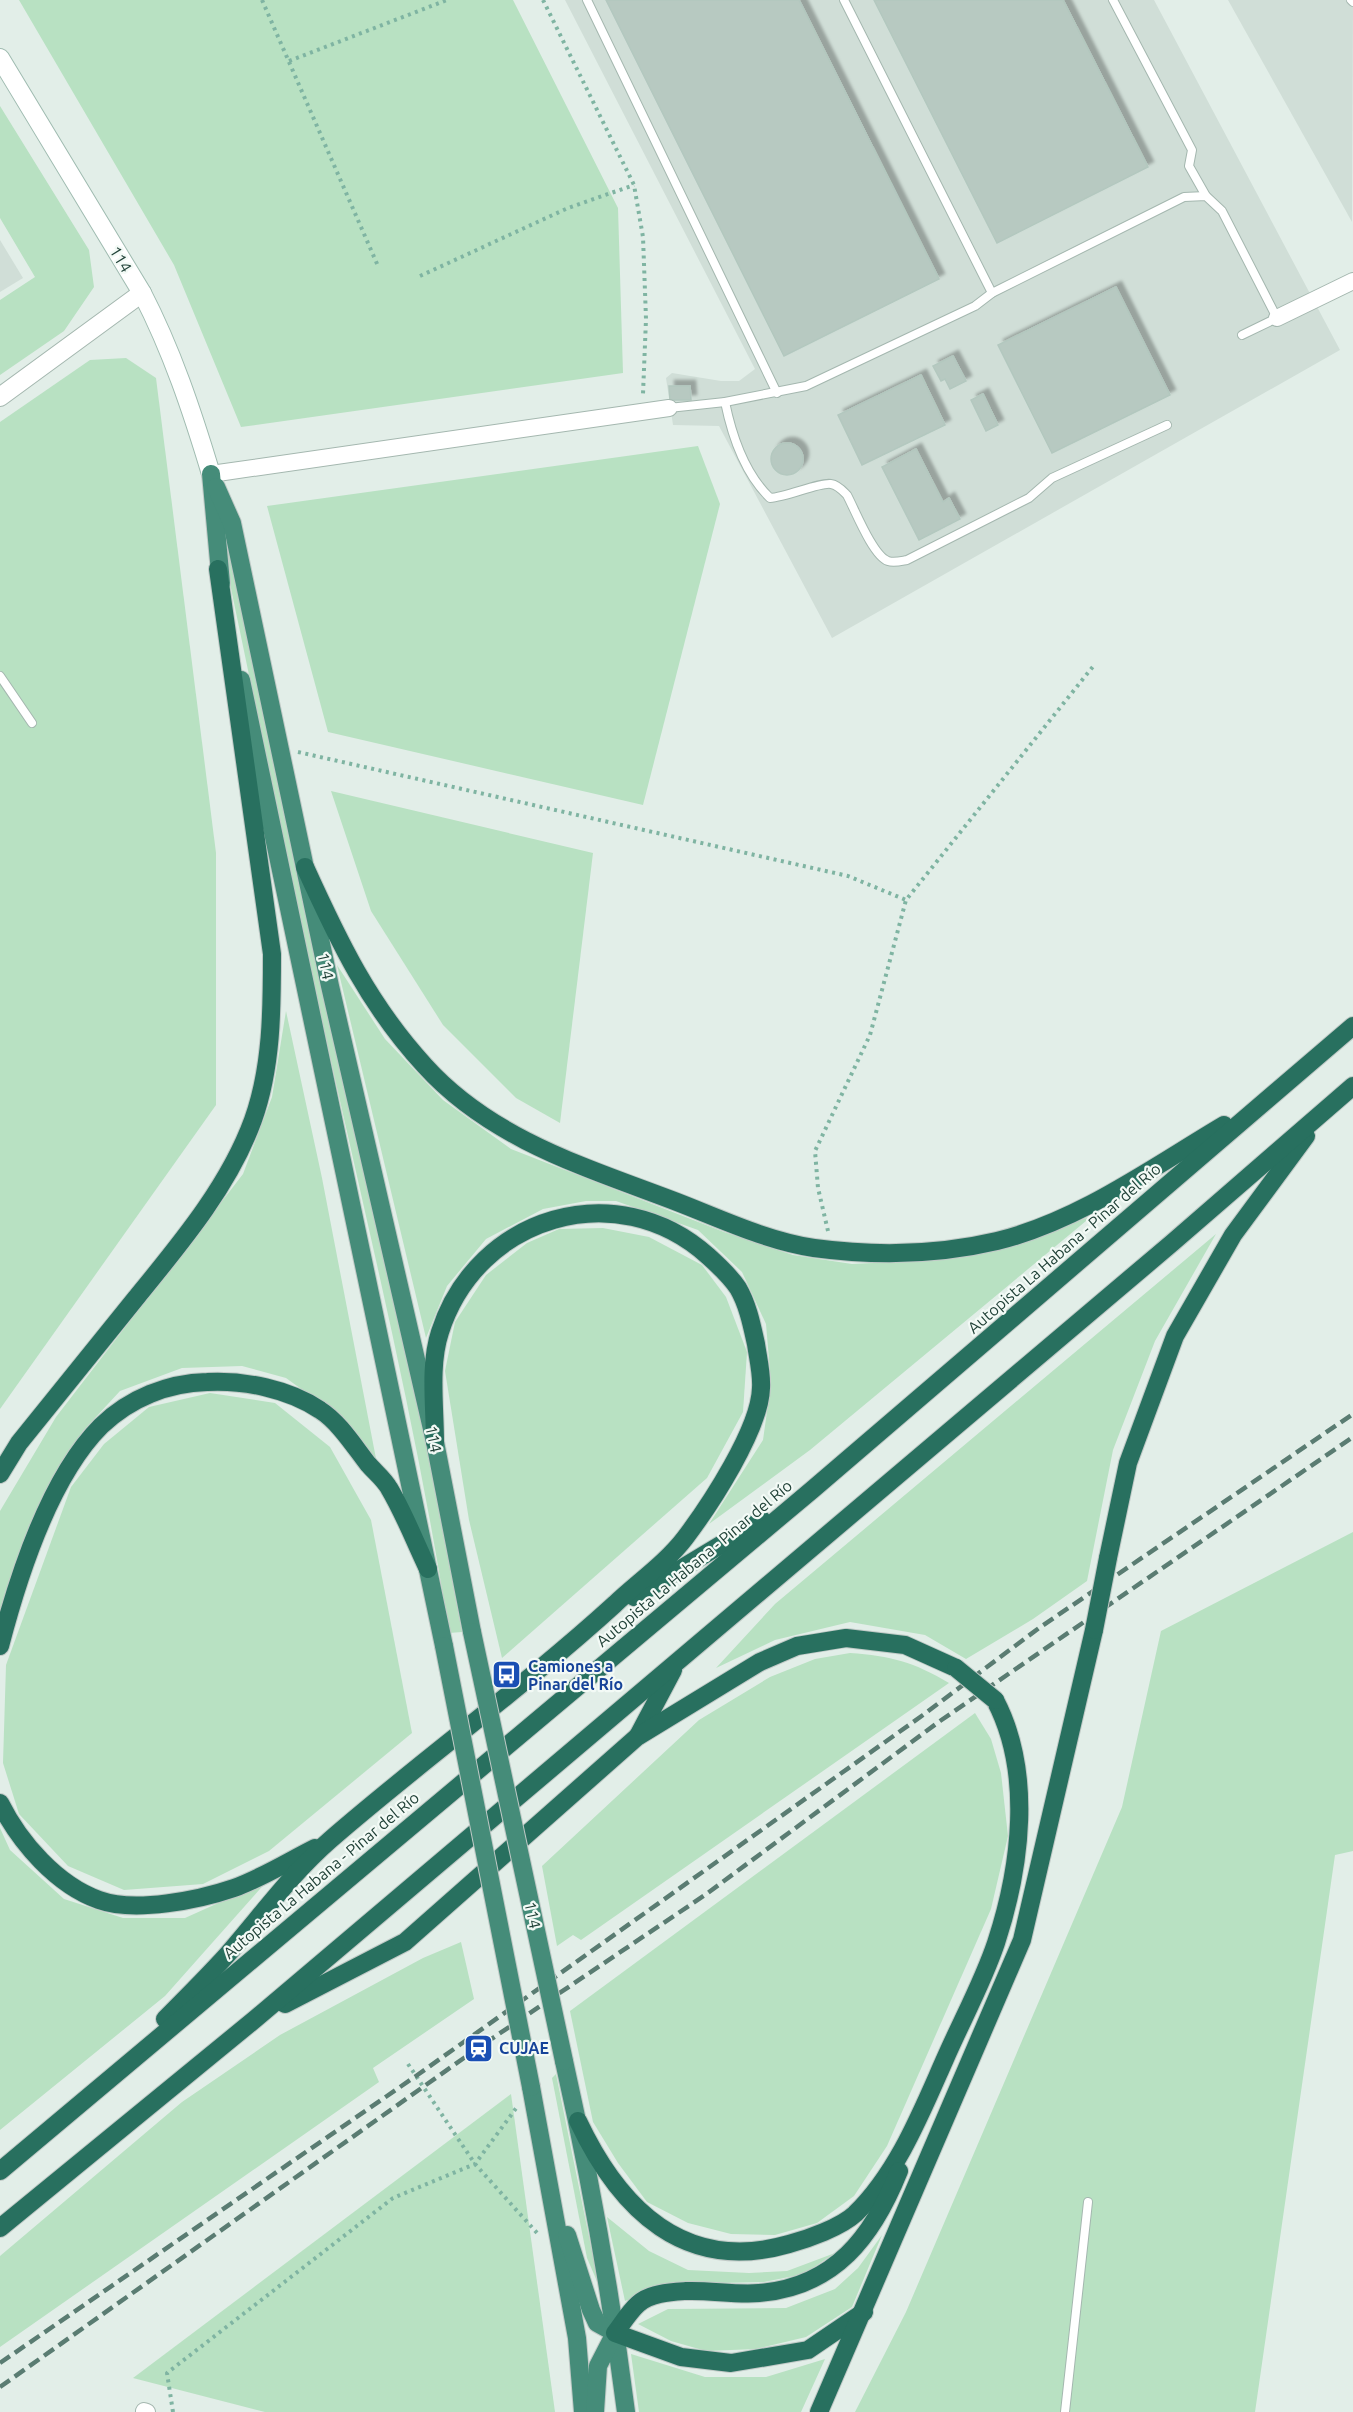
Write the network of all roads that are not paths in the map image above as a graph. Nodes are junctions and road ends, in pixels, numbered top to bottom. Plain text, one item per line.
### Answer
1 (587, 0) edge
2 (844, 0) edge
3 (1113, 0) edge
4 (0, 58) edge
5 (1206, 196) junction
6 (1353, 281) edge
7 (142, 293) junction
8 (992, 293) junction
9 (1277, 318) junction
10 (1242, 335) dead end
11 (777, 393) junction
12 (0, 397) edge
13 (725, 402) junction
14 (669, 408) joint
15 (1167, 425) dead end
16 (211, 474) junction
17 (218, 569) junction
18 (0, 676) edge
19 (32, 723) dead end
20 (305, 867) junction
21 (1353, 1026) edge
22 (1353, 1086) edge
23 (1264, 1101) junction
24 (1326, 1110) junction
25 (435, 1442) junction
26 (0, 1474) edge
27 (812, 1490) junction
28 (428, 1569) junction
29 (600, 1617) junction
30 (0, 1646) edge
31 (678, 1661) junction
32 (637, 1737) junction
33 (0, 1803) edge
34 (328, 1842) junction
35 (254, 2020) junction
36 (94, 2093) junction
37 (924, 2105) junction
38 (578, 2121) junction
39 (0, 2171) edge
40 (547, 2176) junction
41 (1088, 2202) dead end
42 (0, 2228) edge
43 (864, 2312) junction
44 (615, 2333) junction
45 (583, 2412) edge
46 (595, 2412) edge
47 (626, 2412) edge
48 (819, 2412) edge
49 (1065, 2412) edge

1 - 11 lane
2 - 8 lane
3 - 5 lane
4 - 7 main road, 114
5 - 8 lane
5 - 9 lane
6 - 9 street
7 - 12 main road
7 - 16 main road, 114
8 - 11 lane
9 - 10 lane
11 - 13 lane
13 - 14 lane
13 - 15 lane
14 - 16 street
16 - 17 highway, 114
16 - 20 highway, 114
17 - 26 highway
17 - 28 highway, 114
18 - 19 lane
20 - 23 highway
20 - 25 highway, 114
21 - 23 highway, Autopista La Habana - Pinar del Río
22 - 24 highway
23 - 27 highway, Autopista La Habana - Pinar del Río
24 - 31 highway
24 - 43 highway, bridge
25 - 29 highway
25 - 38 highway, 114, bridge
27 - 29 highway
27 - 36 highway, Autopista La Habana - Pinar del Río
28 - 30 highway
28 - 40 highway, 114, bridge
29 - 34 highway
31 - 32 highway
31 - 35 highway
32 - 35 highway
32 - 37 highway, bridge
33 - 34 highway
34 - 36 highway
35 - 42 highway
36 - 39 highway, Autopista La Habana - Pinar del Río
37 - 38 highway
37 - 44 highway
38 - 44 highway, 114
40 - 44 highway
40 - 45 highway, 114
41 - 49 lane
43 - 44 highway
43 - 48 highway
44 - 46 highway
44 - 47 highway, 114

